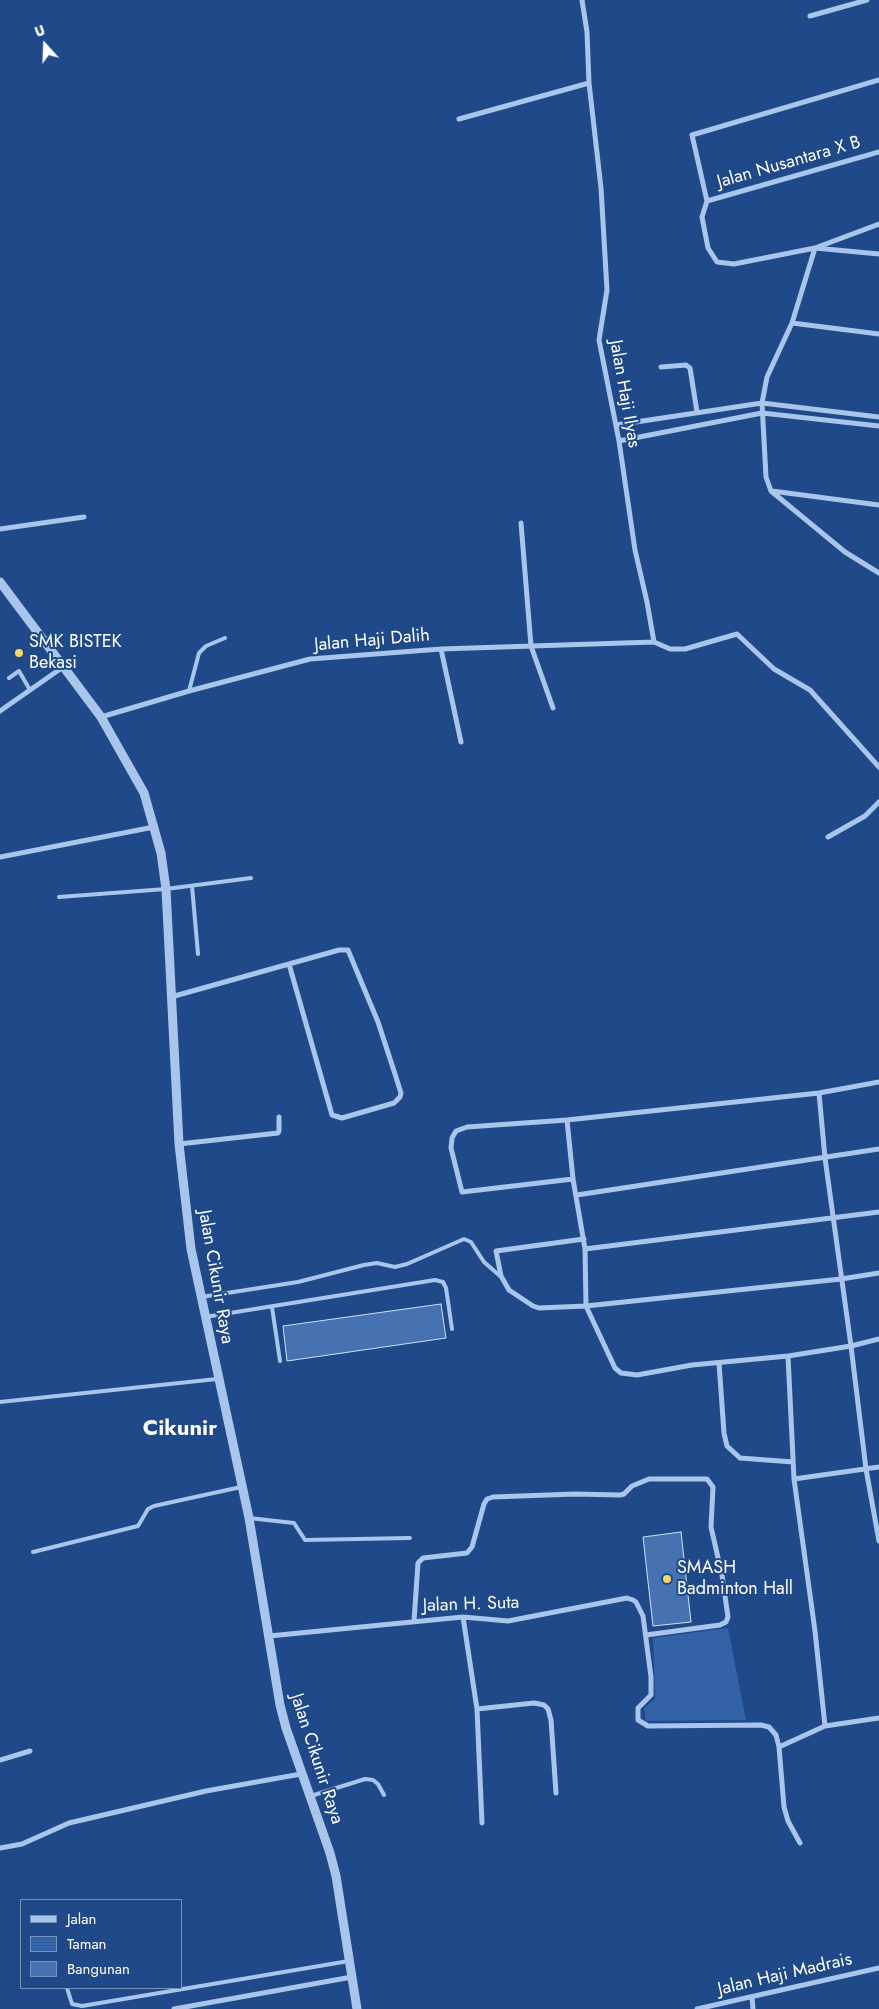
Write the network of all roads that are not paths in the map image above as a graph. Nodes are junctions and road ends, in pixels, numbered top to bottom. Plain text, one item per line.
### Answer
1 (582, 0) edge
2 (867, 0) edge
3 (810, 16) dead end
4 (879, 80) edge
5 (589, 83) junction
6 (459, 119) dead end
7 (879, 152) edge
8 (707, 201) junction
9 (879, 224) edge
10 (815, 248) junction
11 (879, 254) edge
12 (792, 323) junction
13 (879, 334) edge
14 (661, 367) dead end
15 (762, 403) junction
16 (697, 412) junction
17 (762, 413) junction
18 (879, 417) edge
19 (616, 425) junction
20 (879, 426) edge
21 (619, 441) junction
22 (771, 491) junction
23 (879, 505) edge
24 (84, 516) dead end
25 (521, 522) dead end
26 (0, 529) edge
27 (879, 573) edge
28 (0, 582) edge
29 (225, 638) dead end
30 (654, 642) junction
31 (531, 646) junction
32 (441, 649) junction
33 (63, 667) junction
34 (8, 678) dead end
35 (30, 690) junction
36 (189, 691) junction
37 (553, 708) dead end
38 (0, 711) edge
39 (101, 717) junction
40 (461, 742) dead end
41 (879, 767) edge
42 (879, 802) edge
43 (154, 827) junction
44 (828, 837) dead end
45 (0, 856) edge
46 (251, 878) dead end
47 (192, 886) junction
48 (166, 889) junction
49 (59, 897) dead end
50 (198, 954) dead end
51 (289, 964) junction
52 (172, 997) junction
53 (879, 1082) edge
54 (819, 1093) junction
55 (279, 1117) dead end
56 (567, 1120) junction
57 (179, 1144) junction
58 (879, 1150) edge
59 (825, 1158) junction
60 (573, 1179) junction
61 (577, 1195) junction
62 (879, 1212) edge
63 (832, 1216) junction
64 (584, 1239) junction
65 (586, 1249) junction
66 (879, 1273) edge
67 (501, 1276) junction
68 (841, 1279) junction
69 (201, 1297) junction
70 (586, 1306) junction
71 (272, 1307) junction
72 (205, 1317) junction
73 (452, 1329) dead end
74 (879, 1339) edge
75 (851, 1346) junction
76 (788, 1356) junction
77 (280, 1361) dead end
78 (720, 1363) junction
79 (217, 1379) junction
80 (0, 1402) edge
81 (793, 1462) junction
82 (879, 1467) edge
83 (866, 1469) junction
84 (794, 1479) junction
85 (241, 1487) junction
86 (249, 1518) junction
87 (410, 1538) dead end
88 (879, 1541) edge
89 (33, 1552) dead end
90 (463, 1617) junction
91 (414, 1621) junction
92 (646, 1634) junction
93 (269, 1636) junction
94 (477, 1709) junction
95 (879, 1718) edge
96 (825, 1726) junction
97 (779, 1747) junction
98 (30, 1751) dead end
99 (0, 1760) edge
100 (301, 1774) junction
101 (556, 1792) dead end
102 (384, 1795) dead end
103 (309, 1796) junction
104 (482, 1823) dead end
105 (800, 1843) dead end
106 (0, 1848) edge
107 (350, 1960) junction
108 (879, 1968) edge
109 (353, 1977) junction
110 (182, 1988) edge
111 (68, 1989) edge
112 (177, 1989) edge
113 (752, 1997) junction
114 (174, 2009) edge
115 (357, 2009) edge
116 (698, 2009) edge
117 (754, 2009) edge

1 - 5 street, Jalan Haji Ilyas
2 - 3 street
4 - 8 street
5 - 6 street
5 - 19 street, Jalan Haji Ilyas
7 - 8 street, Jalan Nusantara X B
8 - 10 street
9 - 10 street
10 - 11 street
10 - 12 street
12 - 13 street
12 - 15 street
14 - 16 street
15 - 16 street
15 - 17 street
15 - 18 street
16 - 19 street
17 - 20 street
17 - 21 street
17 - 22 street
19 - 21 street, Jalan Haji Ilyas
21 - 30 street, Jalan Haji Ilyas
22 - 23 street
22 - 27 street
24 - 26 street
25 - 31 street
28 - 33 street, Jalan Cikunir Raya
29 - 36 lane
30 - 31 street, Jalan Haji Dalih
30 - 41 street, Jalan Haji Dalih
31 - 32 street, Jalan Haji Dalih
31 - 37 street
32 - 36 street, Jalan Haji Dalih
32 - 40 street
33 - 35 street
33 - 39 street, Jalan Cikunir Raya
34 - 35 lane
35 - 38 street
36 - 39 street, Jalan Haji Dalih
39 - 43 street, Jalan Cikunir Raya
42 - 44 street
43 - 45 street
43 - 48 street, Jalan Cikunir Raya
46 - 47 lane
47 - 48 lane
47 - 50 lane
48 - 49 lane
48 - 52 street, Jalan Cikunir Raya
51 - 51 street
51 - 52 street
52 - 57 street, Jalan Cikunir Raya
53 - 54 street
54 - 56 street
54 - 59 street
55 - 57 street
56 - 60 street
56 - 60 street
57 - 69 street, Jalan Cikunir Raya
58 - 59 street
59 - 61 street
59 - 63 street
60 - 61 street
61 - 64 street
62 - 63 street
63 - 65 street
63 - 68 street
64 - 65 street
64 - 67 street
65 - 70 street
66 - 68 street
67 - 69 lane
67 - 70 street
68 - 70 street
68 - 75 street
69 - 72 street, Jalan Cikunir Raya
70 - 78 street
71 - 72 lane
71 - 73 lane
71 - 77 lane
72 - 79 street, Jalan Cikunir Raya
74 - 75 street
75 - 76 street
75 - 83 street
76 - 78 street
76 - 81 street
78 - 81 street
79 - 80 lane
79 - 85 street, Jalan Cikunir Raya
81 - 84 street
82 - 83 street
83 - 84 street
83 - 88 street
84 - 96 street
85 - 86 street, Jalan Cikunir Raya
85 - 89 lane
86 - 87 lane
86 - 93 street, Jalan Cikunir Raya
90 - 91 street, Jalan H. Suta
90 - 92 street, Jalan H. Suta
90 - 94 street
91 - 92 street
91 - 93 street, Jalan H. Suta
92 - 97 street, Jalan H. Suta
93 - 100 street, Jalan Cikunir Raya
94 - 101 street
94 - 104 street
95 - 96 street
96 - 97 street
97 - 105 street
98 - 99 street
100 - 103 street, Jalan Cikunir Raya
100 - 106 street
102 - 103 lane
103 - 107 street, Jalan Cikunir Raya
107 - 109 street, Jalan Cikunir Raya
107 - 110 lane
108 - 113 street, Jalan Haji Madrais
109 - 114 street
109 - 115 street, Jalan Cikunir Raya
111 - 112 lane
113 - 116 street, Jalan Haji Madrais
113 - 117 street

